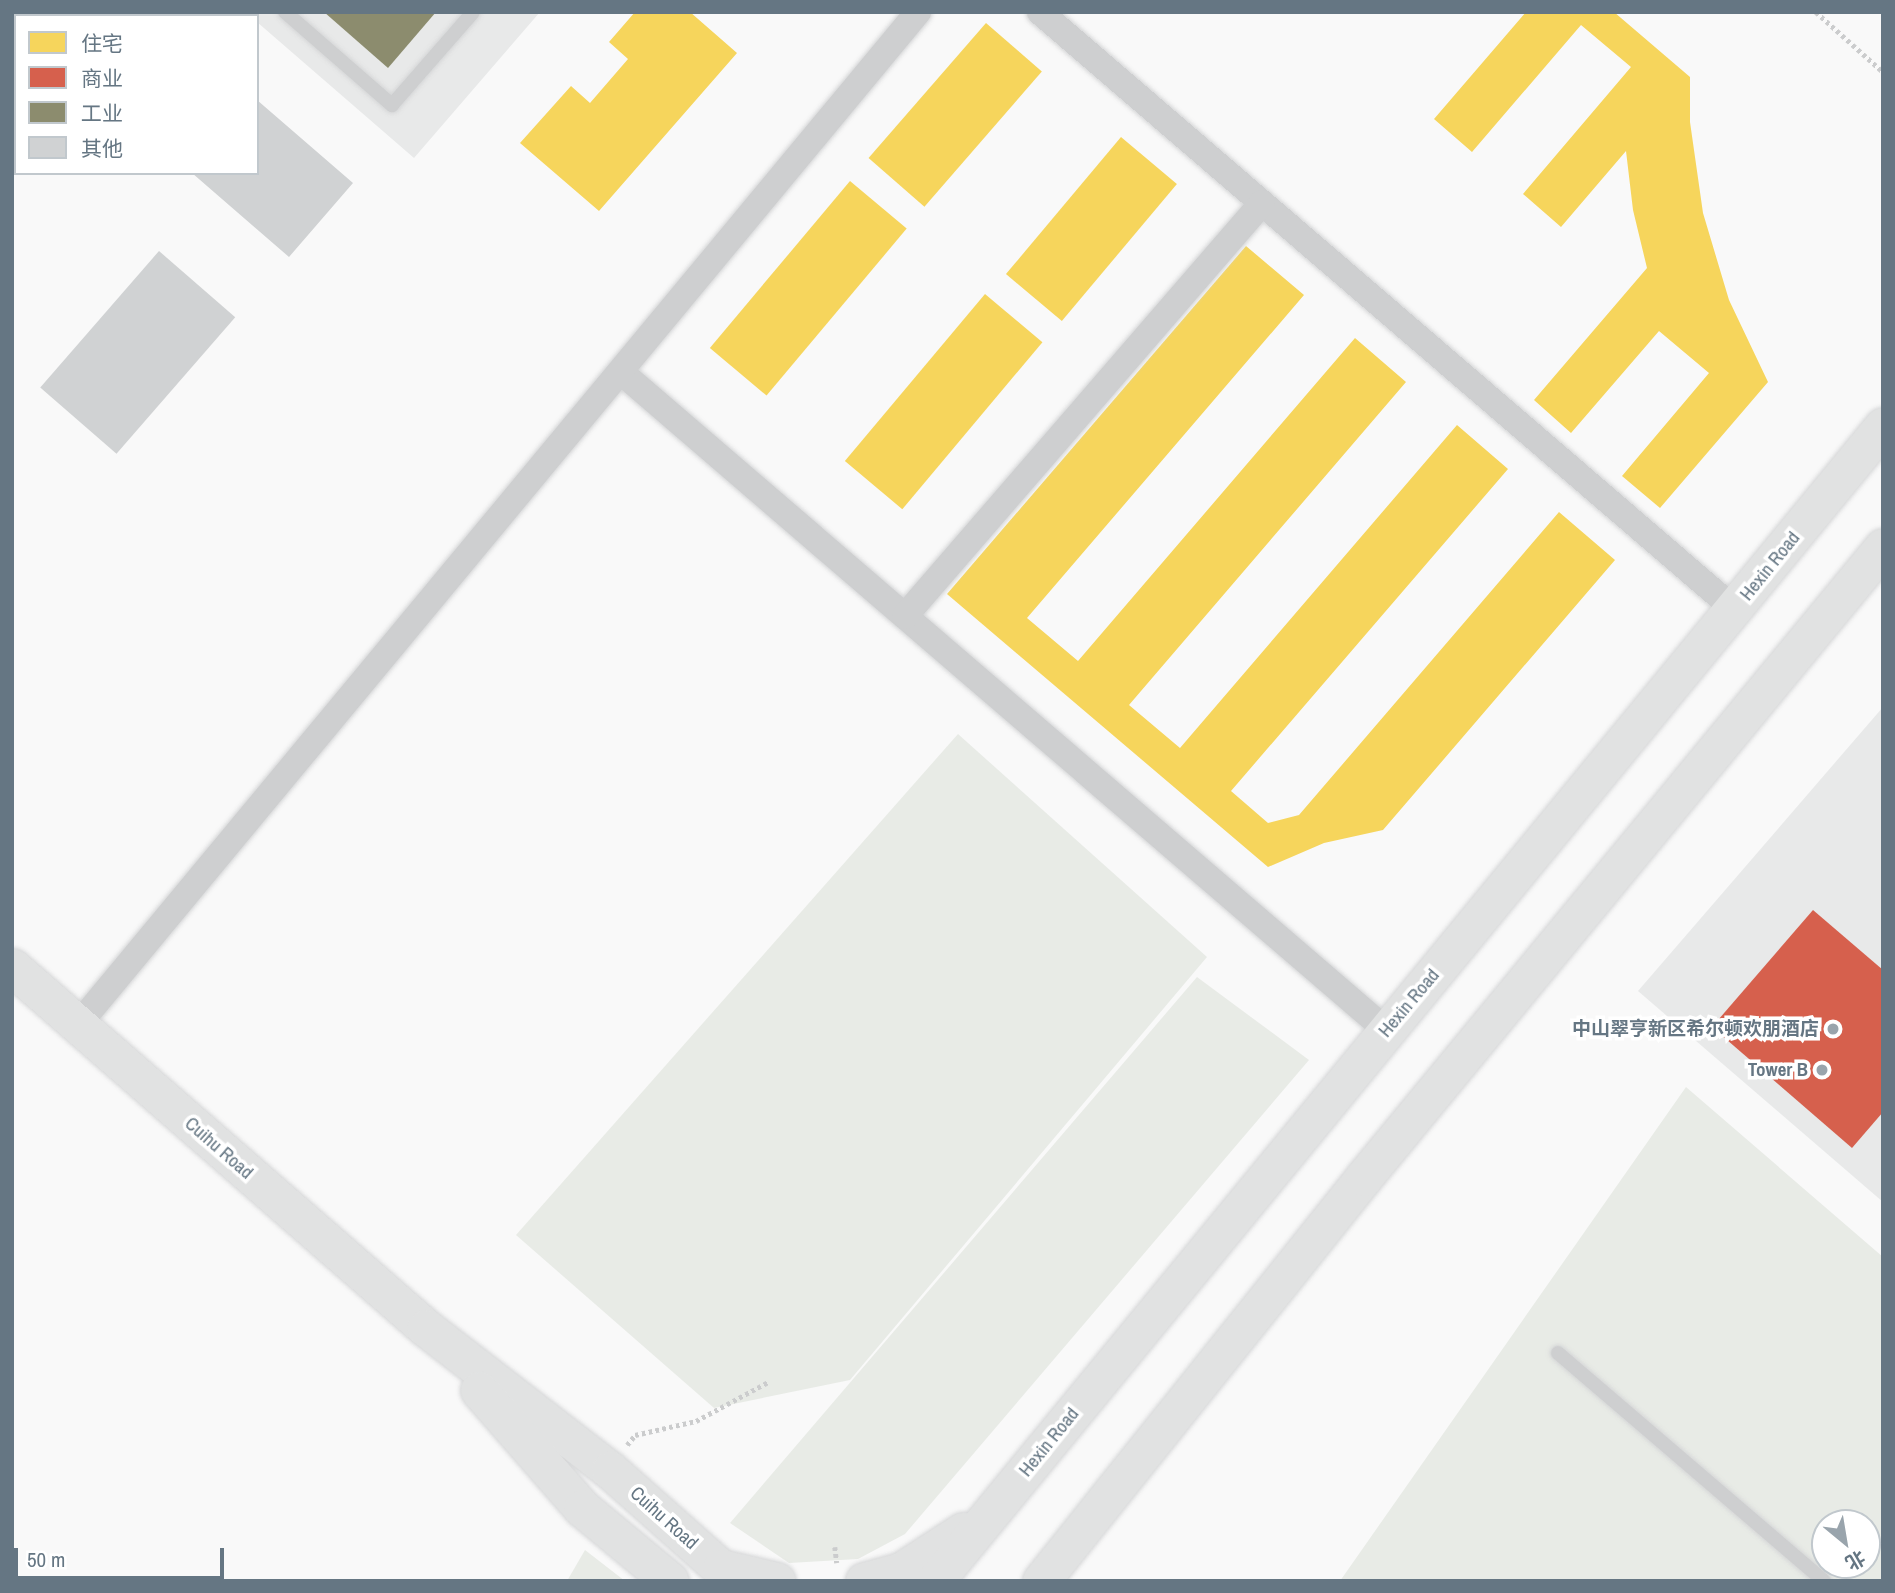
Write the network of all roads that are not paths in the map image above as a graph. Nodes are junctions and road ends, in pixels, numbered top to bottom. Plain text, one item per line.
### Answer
1 (285, 12) edge
2 (473, 12) edge
3 (918, 12) edge
4 (1040, 12) edge
5 (1262, 203) junction
6 (621, 372) junction
7 (1883, 426) edge
8 (1883, 547) edge
9 (1734, 609) junction
10 (905, 615) junction
11 (12, 967) edge
12 (78, 1024) junction
13 (1387, 1030) junction
14 (426, 1328) junction
15 (1558, 1353) dead end
16 (993, 1511) junction
17 (728, 1574) edge
18 (670, 1581) edge
19 (777, 1581) edge
20 (864, 1581) edge
21 (935, 1581) edge
22 (1041, 1581) edge
23 (1824, 1581) edge

1 - 2 lane
3 - 6 street
4 - 5 street
5 - 9 street
5 - 10 street
6 - 10 street
6 - 12 street
7 - 9 street, Hexin Road
8 - 22 street
9 - 13 street, Hexin Road
10 - 13 street
11 - 12 street, Cuihu Road
12 - 14 street, Cuihu Road
13 - 16 street, Hexin Road
14 - 17 street, Cuihu Road
14 - 18 street, Cuihu Road
15 - 23 lane
16 - 20 street
16 - 21 street, Hexin Road
17 - 19 street

